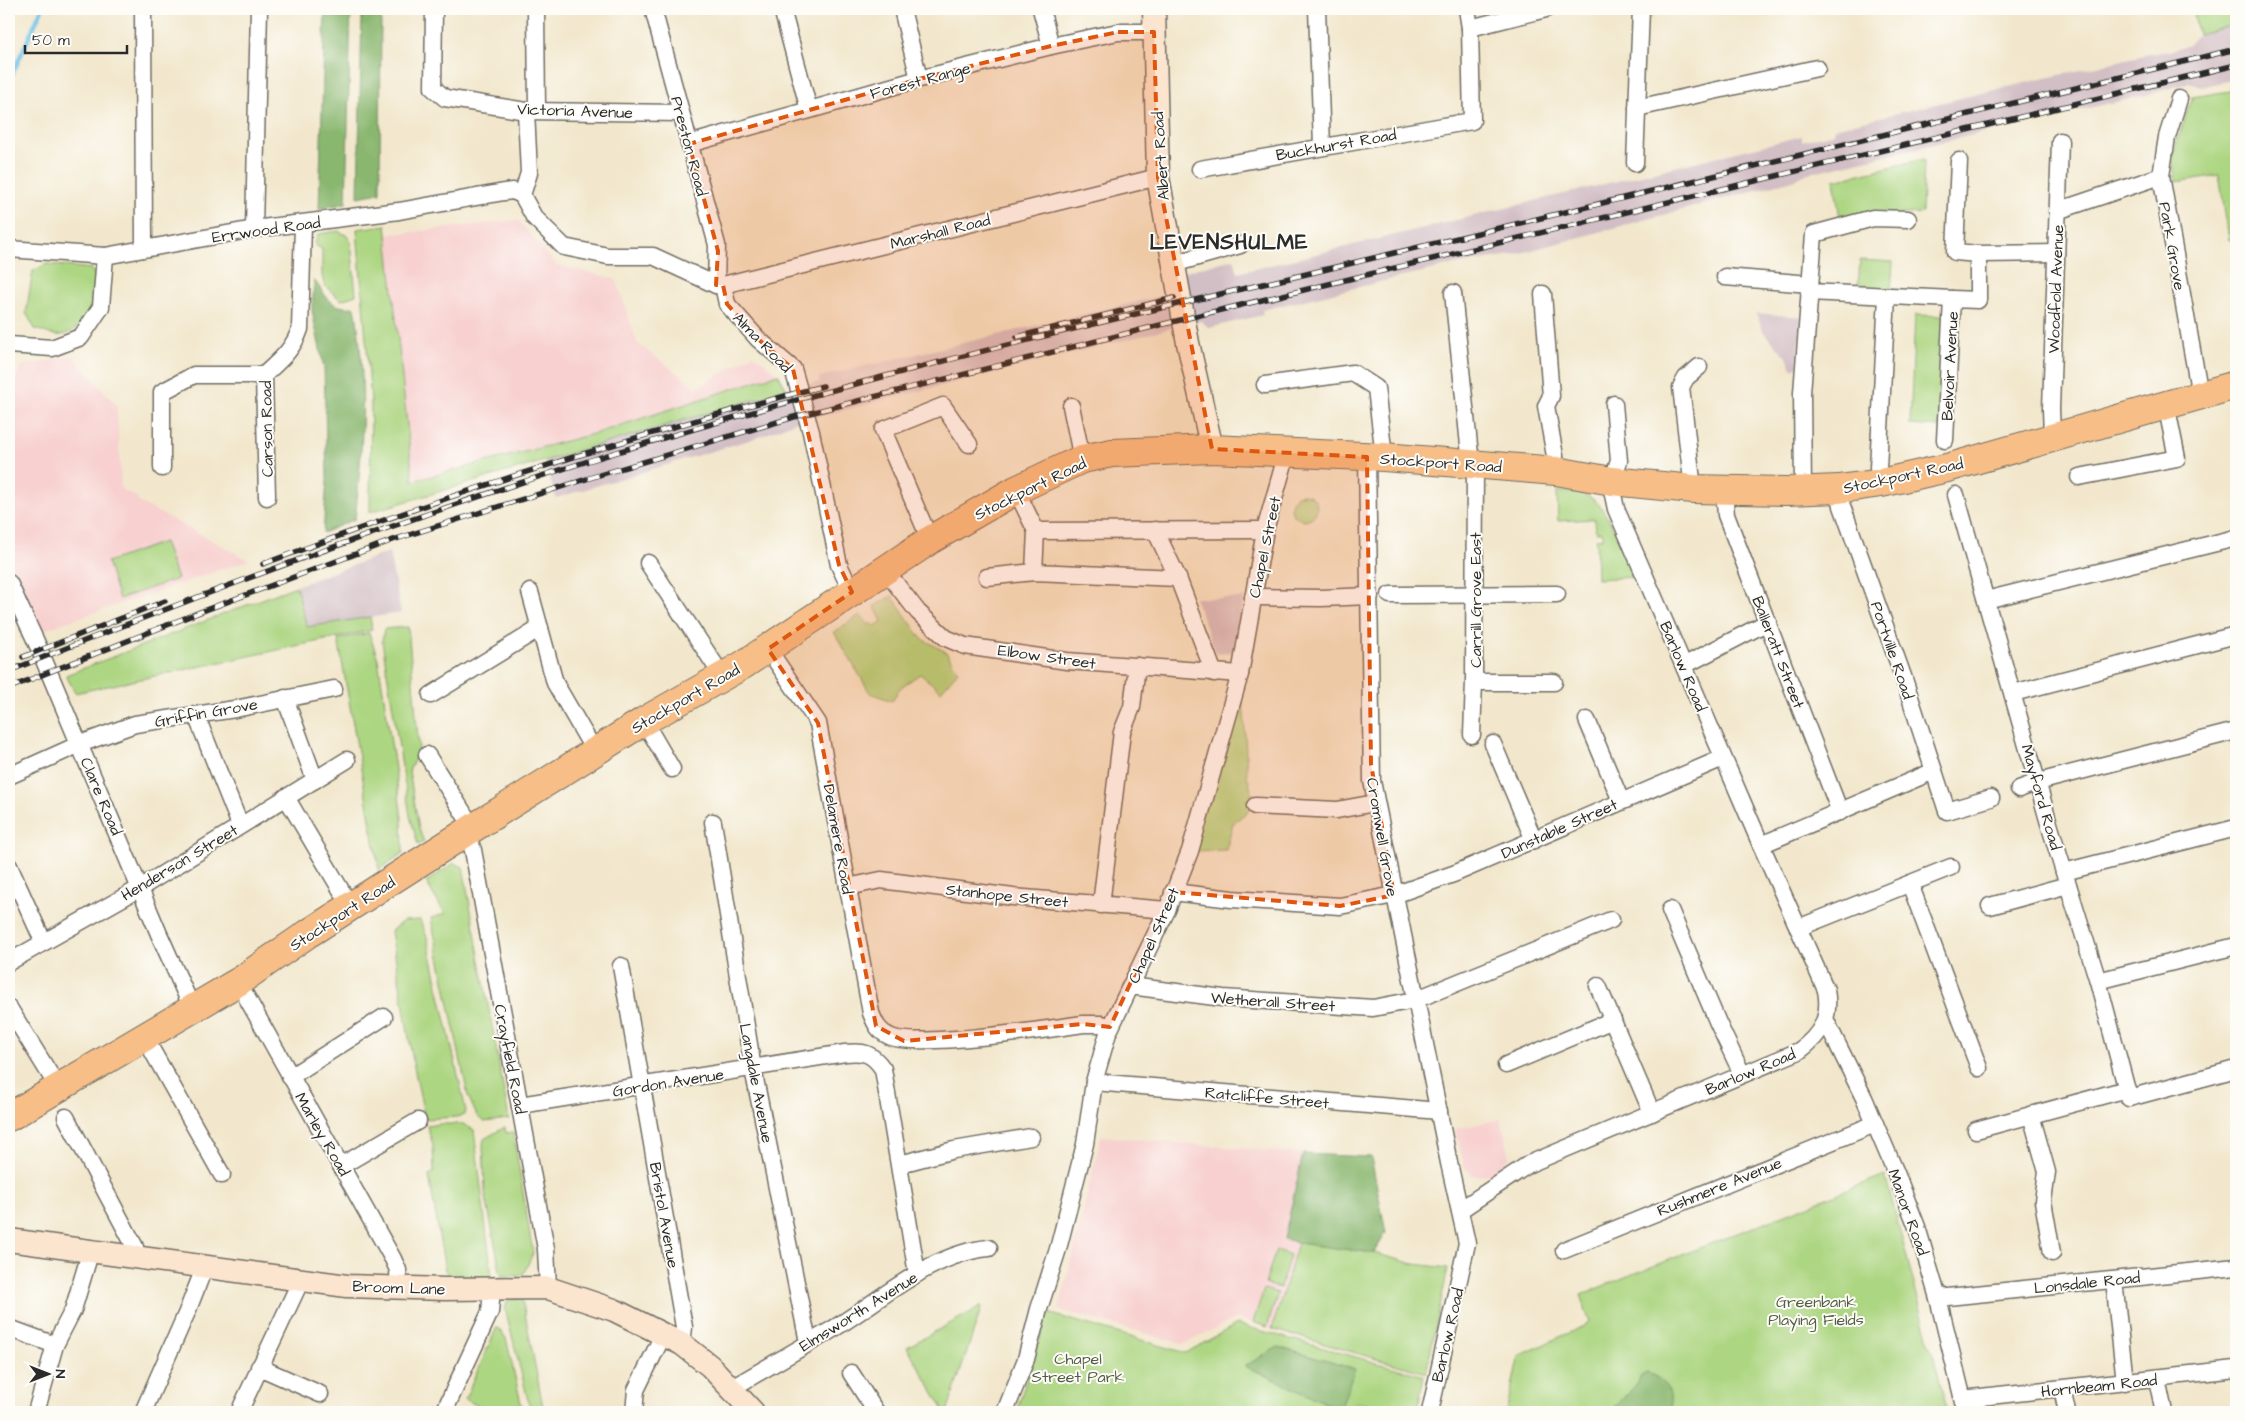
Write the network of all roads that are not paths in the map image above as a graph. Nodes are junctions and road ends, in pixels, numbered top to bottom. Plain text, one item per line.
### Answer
1 (143, 9) edge
2 (259, 9) edge
3 (434, 9) edge
4 (536, 9) edge
5 (653, 9) edge
6 (782, 9) edge
7 (902, 9) edge
8 (1041, 9) edge
9 (1154, 9) edge
10 (1316, 9) edge
11 (1467, 9) edge
12 (1546, 9) edge
13 (1641, 9) edge
14 (1470, 28) junction
15 (1154, 32) junction
16 (1051, 46) junction
17 (1817, 68) dead end
18 (919, 79) junction
19 (2179, 98) dead end
20 (1637, 108) junction
21 (532, 110) junction
22 (809, 110) junction
23 (681, 113) junction
24 (2060, 141) dead end
25 (689, 144) junction
26 (1322, 146) junction
27 (1959, 161) dead end
28 (1635, 163) dead end
29 (1200, 169) dead end
30 (2161, 176) junction
31 (1158, 177) junction
32 (522, 195) junction
33 (2057, 211) junction
34 (1908, 219) dead end
35 (302, 224) junction
36 (254, 229) junction
37 (1240, 245) dead end
38 (144, 248) junction
39 (9, 253) edge
40 (2056, 253) junction
41 (1978, 254) junction
42 (105, 256) junction
43 (1173, 264) junction
44 (1725, 276) dead end
45 (720, 285) junction
46 (1810, 288) junction
47 (1452, 293) dead end
48 (1543, 294) dead end
49 (1887, 296) junction
50 (1952, 299) junction
51 (9, 345) edge
52 (1699, 367) dead end
53 (264, 375) junction
54 (1264, 385) dead end
55 (2236, 385) edge
56 (2200, 395) junction
57 (1614, 404) dead end
58 (2166, 404) junction
59 (1071, 406) dead end
60 (2052, 436) junction
61 (1945, 440) dead end
62 (969, 444) dead end
63 (1212, 448) junction
64 (1287, 453) junction
65 (1376, 457) junction
66 (1082, 459) junction
67 (1473, 464) junction
68 (162, 468) dead end
69 (1553, 470) junction
70 (2079, 478) dead end
71 (1612, 481) junction
72 (1880, 483) junction
73 (1692, 489) junction
74 (1839, 489) junction
75 (1016, 490) junction
76 (1724, 490) junction
77 (1803, 490) junction
78 (1956, 496) dead end
79 (267, 497) dead end
80 (1155, 530) junction
81 (1265, 530) junction
82 (1036, 531) junction
83 (2236, 538) edge
84 (930, 540) junction
85 (648, 562) dead end
86 (885, 570) junction
87 (1034, 572) junction
88 (987, 577) dead end
89 (1178, 578) junction
90 (9, 582) edge
91 (530, 592) dead end
92 (852, 592) junction
93 (1475, 594) junction
94 (1557, 594) dead end
95 (1370, 596) junction
96 (1390, 596) dead end
97 (1253, 597) junction
98 (1986, 600) junction
99 (1768, 622) junction
100 (540, 628) junction
101 (2236, 635) edge
102 (768, 649) junction
103 (1685, 665) junction
104 (1137, 666) junction
105 (1214, 673) junction
106 (1240, 674) junction
107 (723, 676) junction
108 (1474, 682) junction
109 (1554, 682) dead end
110 (334, 688) dead end
111 (2013, 693) junction
112 (431, 696) dead end
113 (284, 698) junction
114 (196, 716) junction
115 (1587, 720) dead end
116 (644, 721) junction
117 (2236, 731) edge
118 (1472, 735) dead end
119 (80, 744) junction
120 (1493, 744) dead end
121 (595, 752) junction
122 (427, 755) dead end
123 (1723, 758) junction
124 (347, 760) dead end
125 (672, 769) dead end
126 (1934, 771) junction
127 (9, 776) edge
128 (315, 780) junction
129 (2038, 782) junction
130 (2019, 790) dead end
131 (286, 797) junction
132 (1991, 798) dead end
133 (1621, 801) junction
134 (1375, 803) junction
135 (1255, 806) dead end
136 (1840, 812) junction
137 (712, 822) dead end
138 (240, 825) junction
139 (2236, 828) edge
140 (470, 830) junction
141 (1534, 840) junction
142 (1761, 845) junction
143 (9, 866) edge
144 (1951, 867) dead end
145 (2066, 879) junction
146 (1910, 884) junction
147 (848, 886) junction
148 (140, 888) junction
149 (1173, 892) junction
150 (1394, 894) junction
151 (1101, 905) junction
152 (351, 906) junction
153 (1990, 906) dead end
154 (1166, 910) junction
155 (1670, 910) dead end
156 (1611, 920) dead end
157 (1798, 928) junction
158 (43, 941) junction
159 (2236, 946) edge
160 (9, 962) edge
161 (621, 966) dead end
162 (2098, 981) junction
163 (238, 982) junction
164 (1130, 986) junction
165 (1598, 986) dead end
166 (1415, 1000) junction
167 (9, 1008) edge
168 (193, 1010) junction
169 (384, 1017) dead end
170 (1612, 1020) junction
171 (1826, 1020) junction
172 (1110, 1027) junction
173 (145, 1038) junction
174 (1506, 1065) dead end
175 (1979, 1068) dead end
176 (753, 1069) junction
177 (2236, 1070) edge
178 (1742, 1074) junction
179 (290, 1077) junction
180 (1094, 1082) junction
181 (642, 1087) junction
182 (59, 1089) junction
183 (2128, 1093) junction
184 (520, 1105) junction
185 (1439, 1111) junction
186 (1652, 1112) junction
187 (2031, 1115) junction
188 (9, 1117) edge
189 (66, 1117) dead end
190 (418, 1122) dead end
191 (1875, 1124) junction
192 (1976, 1130) dead end
193 (1031, 1137) dead end
194 (900, 1164) junction
195 (341, 1166) junction
196 (222, 1174) dead end
197 (1460, 1210) junction
198 (9, 1240) edge
199 (989, 1248) dead end
200 (91, 1250) junction
201 (1564, 1250) dead end
202 (2052, 1253) dead end
203 (134, 1256) junction
204 (205, 1266) junction
205 (2236, 1268) edge
206 (917, 1274) junction
207 (300, 1280) junction
208 (2114, 1280) junction
209 (539, 1288) junction
210 (399, 1289) junction
211 (487, 1289) junction
212 (1938, 1298) junction
213 (9, 1328) edge
214 (672, 1339) junction
215 (808, 1342) junction
216 (55, 1345) junction
217 (259, 1368) junction
218 (2236, 1369) edge
219 (851, 1373) dead end
220 (2157, 1379) junction
221 (2125, 1382) junction
222 (732, 1388) junction
223 (2062, 1389) junction
224 (320, 1394) dead end
225 (1964, 1405) edge
226 (36, 1412) edge
227 (143, 1412) edge
228 (239, 1412) edge
229 (444, 1412) edge
230 (634, 1412) edge
231 (753, 1412) edge
232 (876, 1412) edge
233 (1005, 1412) edge
234 (1430, 1412) edge
235 (2067, 1412) edge
236 (2164, 1412) edge

1 - 38 street
2 - 36 street
3 - 21 street, Victoria Avenue
4 - 21 street
5 - 23 street, Preston Road
6 - 22 street
7 - 18 street
8 - 16 street
9 - 15 main road, Albert Road
10 - 26 street
11 - 14 street
12 - 14 street
13 - 20 street
14 - 26 street, Buckhurst Road
15 - 16 street, Forest Range
15 - 31 main road, Albert Road
16 - 18 street, Forest Range
17 - 20 street
18 - 22 street, Forest Range
19 - 30 street, Park Grove
20 - 28 street
21 - 23 street, Victoria Avenue
21 - 32 street
22 - 25 street, Forest Range
23 - 25 street, Preston Road
24 - 33 street, Woodfold Avenue
25 - 45 street, Preston Road
26 - 29 street, Buckhurst Road
27 - 41 street
30 - 33 street
30 - 56 street, Park Grove
31 - 43 main road, Albert Road
31 - 45 street, Marshall Road
32 - 35 street, Errwood Road
32 - 45 street
33 - 40 street, Woodfold Avenue
34 - 46 street
35 - 36 street, Errwood Road
35 - 53 street, Carson Road
36 - 38 street, Errwood Road
37 - 43 street
38 - 42 street, Errwood Road
39 - 42 street, Errwood Road
40 - 41 street
40 - 60 street, Woodfold Avenue
41 - 50 street, Belvoir Avenue
42 - 51 street
43 - 63 main road, Albert Road
44 - 46 street
45 - 92 street, Alma Road
46 - 49 street
46 - 77 street
47 - 67 street, Carrill Grove East
48 - 69 street
49 - 50 street
49 - 72 street
50 - 61 street, Belvoir Avenue
52 - 73 street
53 - 68 street
53 - 79 street, Carson Road
54 - 65 street, Cromwell Grove
55 - 56 highway, Stockport Road
56 - 58 highway, Stockport Road
57 - 71 street
58 - 60 highway, Stockport Road
58 - 70 street
59 - 66 street
60 - 72 highway, Stockport Road
62 - 84 street
63 - 64 highway, Stockport Road
63 - 66 highway, Stockport Road
64 - 65 highway, Stockport Road
64 - 81 street, Chapel Street
65 - 67 highway, Stockport Road
65 - 95 street, Cromwell Grove
66 - 75 highway, Stockport Road
67 - 69 highway, Stockport Road
67 - 93 street, Carrill Grove East
69 - 71 highway, Stockport Road
71 - 73 highway, Stockport Road
71 - 103 street, Barlow Road
72 - 74 highway, Stockport Road
73 - 76 highway, Stockport Road
74 - 77 highway, Stockport Road
74 - 126 street, Portville Road
75 - 82 street
75 - 84 highway, Stockport Road
76 - 77 highway, Stockport Road
76 - 99 street, Balleratt Street
78 - 98 street, Mayford Road
80 - 81 street
80 - 82 street
80 - 89 street
81 - 97 street, Chapel Street
82 - 87 street
83 - 98 street
84 - 86 highway, Stockport Road
85 - 107 street
86 - 92 highway, Stockport Road
86 - 104 street, Elbow Street
87 - 88 street
87 - 89 street
89 - 105 street
90 - 119 street, Clare Road
91 - 100 street
92 - 102 highway, Stockport Road
93 - 94 street
93 - 96 street
93 - 108 street, Carrill Grove East
95 - 97 street
95 - 134 street, Cromwell Grove
97 - 106 street, Chapel Street
98 - 111 street, Mayford Road
99 - 103 street
99 - 136 street, Balleratt Street
100 - 112 street
100 - 121 street
101 - 111 street
102 - 107 highway, Stockport Road
102 - 147 street, Delamere Road
103 - 123 street, Barlow Road
104 - 105 street, Elbow Street
104 - 151 street
105 - 106 street, Elbow Street
106 - 149 street, Chapel Street
107 - 116 highway, Stockport Road
108 - 109 street
108 - 118 street, Carrill Grove East
110 - 113 street, Griffin Grove
111 - 129 street, Mayford Road
113 - 114 street, Griffin Grove
113 - 128 street
114 - 119 street, Griffin Grove
114 - 138 street
115 - 133 street
116 - 121 highway, Stockport Road
116 - 125 street
117 - 129 street
119 - 127 street, Griffin Grove
119 - 148 street, Clare Road
120 - 141 street
121 - 140 highway, Stockport Road
122 - 140 street, Crayfield Road
123 - 133 street, Dunstable Street
123 - 142 street, Barlow Road
124 - 128 street, Henderson Street
126 - 132 street, Portville Road
126 - 136 street
128 - 131 street, Henderson Street
129 - 130 street
129 - 145 street, Mayford Road
131 - 138 street, Henderson Street
131 - 152 street
133 - 141 street, Dunstable Street
134 - 135 street
134 - 150 street, Cromwell Grove
136 - 142 street
137 - 176 street, Langdale Avenue
138 - 148 street, Henderson Street
139 - 145 street
140 - 152 highway, Stockport Road
140 - 184 street, Crayfield Road
141 - 150 street, Dunstable Street
142 - 157 street, Barlow Road
143 - 158 street
144 - 146 street
145 - 153 street
145 - 162 street, Mayford Road
146 - 157 street
146 - 175 street
147 - 151 street, Stanhope Street
147 - 172 street, Delamere Road
148 - 158 street, Henderson Street
148 - 168 street, Clare Road
149 - 150 street, Dunstable Street
149 - 154 street, Chapel Street
150 - 166 street, Cromwell Grove
151 - 154 street, Stanhope Street
152 - 163 highway, Stockport Road
154 - 164 street, Chapel Street
155 - 178 street
156 - 166 street, Wetherall Street
157 - 171 street, Barlow Road
158 - 160 street, Henderson Street
159 - 162 street
161 - 181 street, Bristol Avenue
162 - 183 street, Mayford Road
163 - 168 highway, Stockport Road
163 - 179 street, Marley Road
164 - 166 street, Wetherall Street
164 - 172 street, Chapel Street
165 - 170 street
166 - 185 street, Cromwell Grove
167 - 182 street
168 - 173 highway, Stockport Road
169 - 179 street
170 - 174 street
170 - 186 street
171 - 178 street, Barlow Road
171 - 191 street, Manor Road
172 - 180 street, Chapel Street
173 - 182 highway, Stockport Road
173 - 196 street
176 - 181 street, Gordon Avenue
176 - 194 street, Gordon Avenue
176 - 215 street, Langdale Avenue
177 - 183 street
178 - 186 street, Barlow Road
179 - 195 street, Marley Road
180 - 185 street, Ratcliffe Street
180 - 233 street, Chapel Street
181 - 184 street, Gordon Avenue
181 - 214 street, Bristol Avenue
182 - 188 highway, Stockport Road
183 - 187 street
184 - 209 street, Crayfield Road
185 - 197 street, Cromwell Grove
186 - 197 street, Barlow Road
187 - 192 street
187 - 202 street
189 - 203 street
190 - 195 street
191 - 201 street, Rushmere Avenue
191 - 212 street, Manor Road
193 - 194 street
194 - 206 street
195 - 210 street, Marley Road
197 - 234 street, Barlow Road
198 - 200 main road, Broom Lane
199 - 206 street, Elmsworth Avenue
200 - 203 main road, Broom Lane
200 - 216 street
203 - 204 main road, Broom Lane
204 - 207 main road, Broom Lane
204 - 227 street
205 - 208 street, Lonsdale Road
206 - 215 street, Elmsworth Avenue
207 - 210 main road, Broom Lane
207 - 217 street
208 - 212 street, Lonsdale Road
208 - 221 street
209 - 211 main road, Broom Lane
209 - 214 main road, Broom Lane
210 - 211 main road, Broom Lane
211 - 229 street
212 - 225 street, Manor Road
213 - 216 street
214 - 222 main road, Broom Lane
214 - 230 street
215 - 222 street, Elmsworth Avenue
216 - 226 street
217 - 224 street
217 - 228 street
218 - 220 street, Hornbeam Road
219 - 232 street
220 - 221 street, Hornbeam Road
220 - 236 street
221 - 223 street, Hornbeam Road
222 - 231 main road, Broom Lane
223 - 225 street, Hornbeam Road
223 - 235 street

